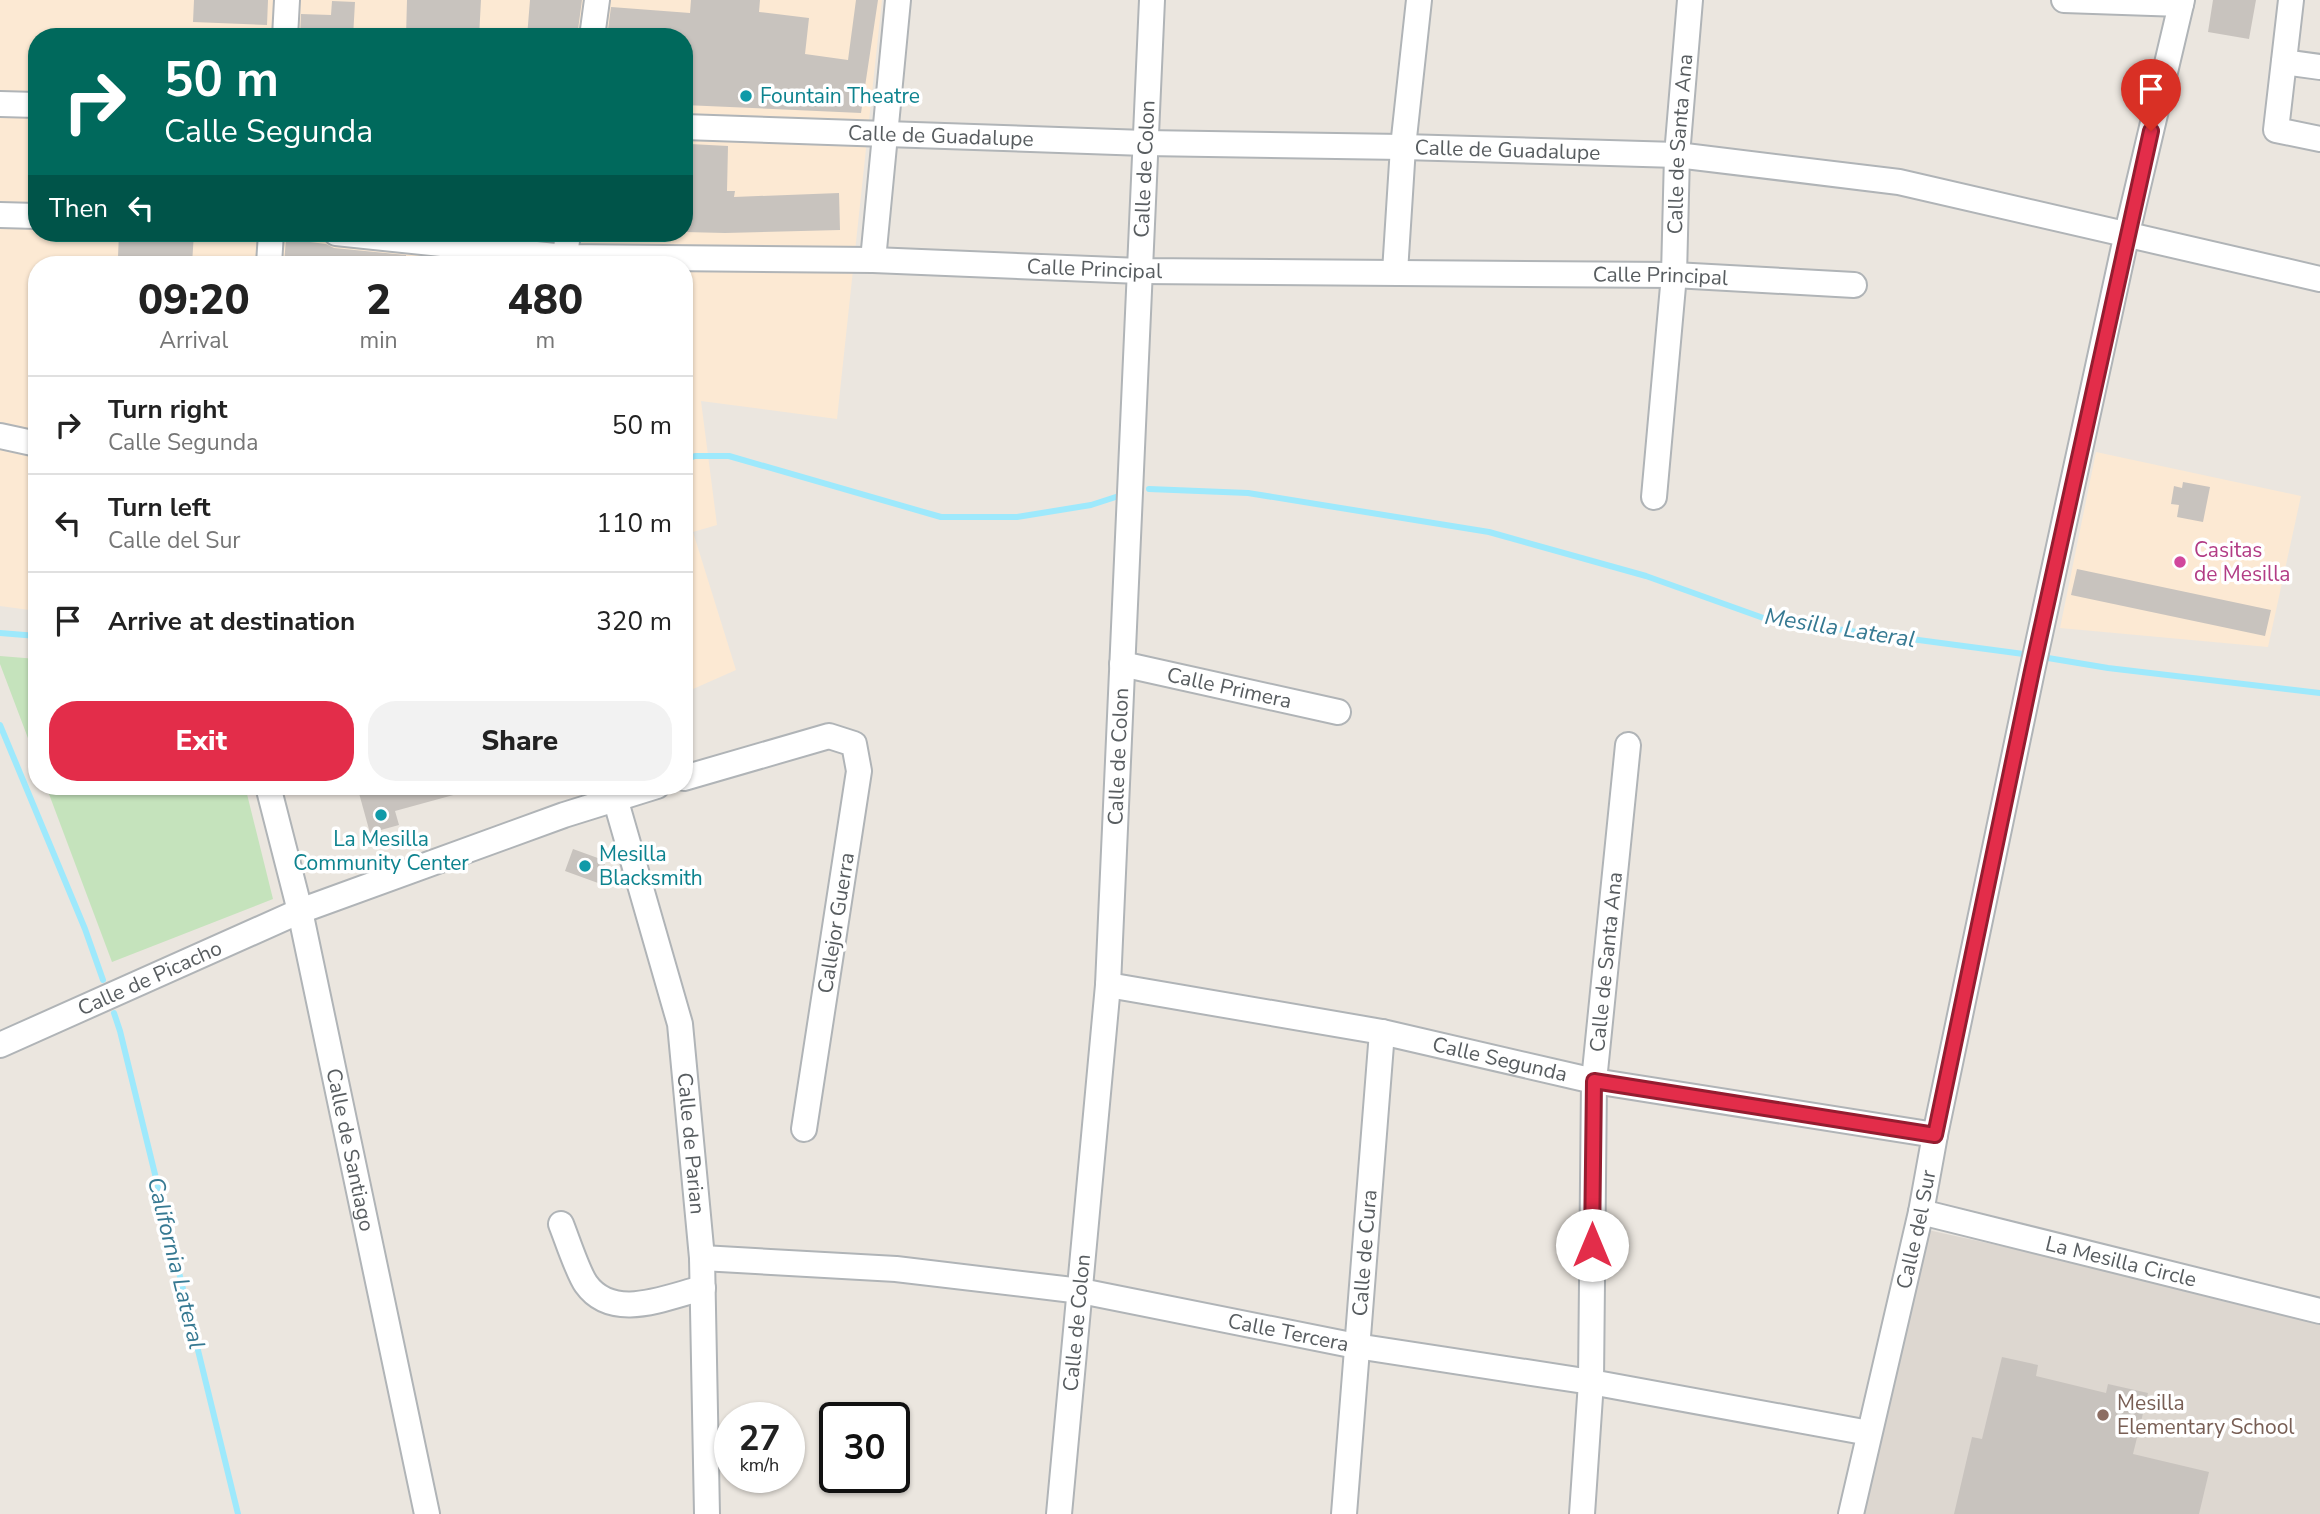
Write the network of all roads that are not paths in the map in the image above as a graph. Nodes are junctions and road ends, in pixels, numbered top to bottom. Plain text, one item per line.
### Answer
1 (286, 0) edge
2 (597, 0) edge
3 (898, 0) edge
4 (1152, 0) edge
5 (1419, 0) edge
6 (1690, 0) edge
7 (2064, 0) edge
8 (2291, 0) edge
9 (2181, 2) edge
10 (285, 28) edge
11 (593, 28) edge
12 (2284, 62) junction
13 (2320, 66) edge
14 (0, 104) edge
15 (28, 105) edge
16 (693, 127) edge
17 (885, 132) junction
18 (2320, 139) edge
19 (1145, 143) junction
20 (1404, 147) junction
21 (1677, 155) junction
22 (0, 215) edge
23 (28, 216) edge
24 (2127, 233) junction
25 (409, 242) edge
26 (523, 256) edge
27 (873, 260) junction
28 (693, 261) edge
29 (1140, 271) junction
30 (1395, 272) junction
31 (1674, 275) junction
32 (2320, 279) edge
33 (1854, 285) dead end
34 (0, 436) edge
35 (28, 442) edge
36 (1654, 497) dead end
37 (1122, 664) junction
38 (1338, 712) dead end
39 (1628, 745) dead end
40 (693, 775) edge
41 (270, 795) edge
42 (604, 795) edge
43 (613, 795) edge
44 (300, 911) junction
45 (1108, 985) junction
46 (1382, 1032) junction
47 (0, 1045) edge
48 (1594, 1081) junction
49 (804, 1129) dead end
50 (1935, 1135) junction
51 (1921, 1212) junction
52 (561, 1224) dead end
53 (702, 1258) junction
54 (703, 1289) junction
55 (1081, 1291) junction
56 (2320, 1311) edge
57 (1356, 1346) junction
58 (1591, 1382) junction
59 (1869, 1433) junction
60 (427, 1514) edge
61 (707, 1514) edge
62 (1059, 1514) edge
63 (1344, 1514) edge
64 (1582, 1514) edge
65 (1851, 1514) edge

1 - 10 street
2 - 11 street
3 - 17 street
4 - 19 street, Calle de Colon
5 - 20 street
6 - 21 street, Calle de Santa Ana
7 - 9 street
8 - 12 street
9 - 24 street, Calle del Sur
12 - 13 street
12 - 18 street
14 - 15 street
16 - 17 street, Calle de Guadalupe
17 - 19 street, Calle de Guadalupe
17 - 27 street
19 - 20 street, Calle de Guadalupe
19 - 29 street, Calle de Colon
20 - 21 street, Calle de Guadalupe
20 - 30 street
21 - 24 street, Calle de Guadalupe
21 - 31 street, Calle de Santa Ana
22 - 23 street
24 - 32 street, Calle de Guadalupe
24 - 50 street, Calle del Sur
25 - 26 street, Calle Principal
27 - 28 street, Calle Principal
27 - 29 street, Calle Principal
29 - 30 street, Calle Principal
29 - 37 street, Calle de Colon
30 - 31 street, Calle Principal
31 - 33 street, Calle Principal
31 - 36 street, Calle de Santa Ana
34 - 35 street
37 - 38 street, Calle Primera
37 - 45 street, Calle de Colon
39 - 48 street, Calle de Santa Ana
40 - 49 street, Callejor Guerra
41 - 44 street, Calle de Santiago
42 - 44 street, Calle de Picacho
43 - 53 street, Calle de Parian
44 - 47 street, Calle de Picacho
44 - 60 street, Calle de Santiago
45 - 46 street, Calle Segunda
45 - 55 street, Calle de Colon
46 - 48 street, Calle Segunda
46 - 57 street, Calle de Cura
48 - 50 street, Calle Segunda
48 - 58 street, Calle de Santa Ana
50 - 51 street, Calle del Sur
51 - 56 street, La Mesilla Circle
51 - 59 street, Calle del Sur
52 - 54 street
53 - 54 street, Calle de Parian
53 - 55 street, Calle Tercera
54 - 61 street, Calle de Parian
55 - 57 street, Calle Tercera
55 - 62 street, Calle de Colon
57 - 58 street, Calle Tercera
57 - 63 street, Calle de Cura
58 - 59 street, Calle Tercera
58 - 64 street, Calle de Santa Ana
59 - 65 street, Calle del Sur

